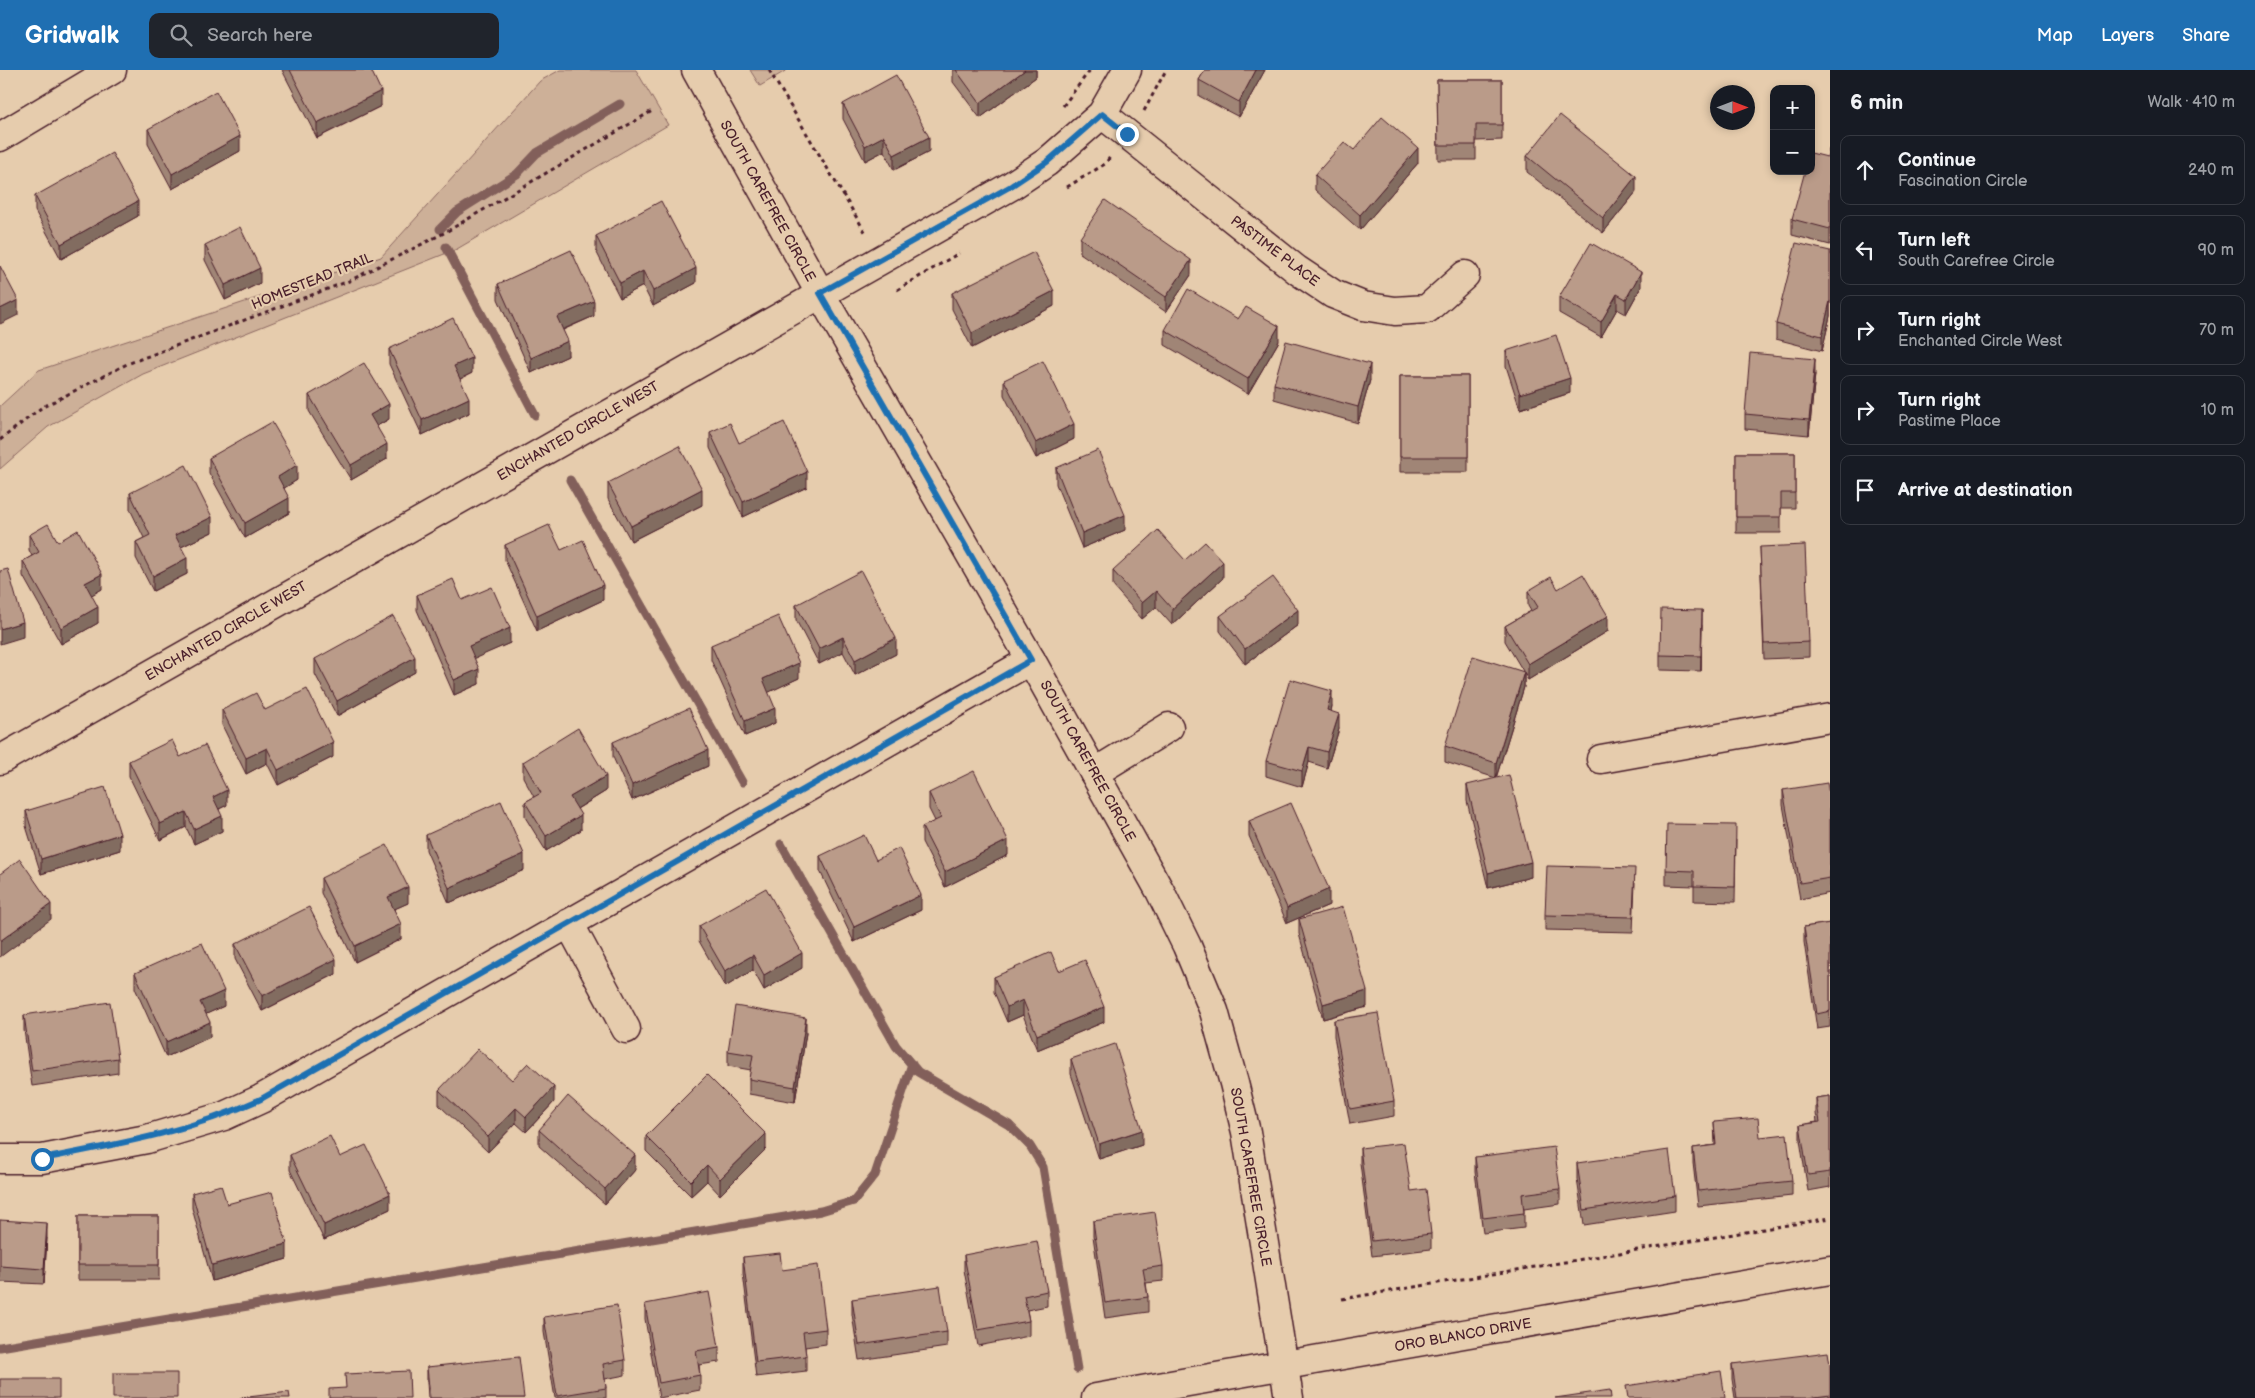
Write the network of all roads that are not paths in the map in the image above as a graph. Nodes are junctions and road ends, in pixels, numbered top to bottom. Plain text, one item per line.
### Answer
1 (112, 70) edge
2 (696, 70) edge
3 (1127, 70) edge
4 (1102, 114) junction
5 (0, 137) edge
6 (1465, 275) dead end
7 (820, 293) junction
8 (1031, 660) junction
9 (1830, 718) edge
10 (1169, 728) dead end
11 (1601, 759) dead end
12 (0, 760) edge
13 (1094, 773) junction
14 (569, 923) junction
15 (626, 1029) dead end
16 (0, 1159) edge
17 (1830, 1270) edge
18 (1284, 1366) junction
19 (1096, 1398) edge
20 (1289, 1398) edge

1 - 5 street
2 - 7 street, SOUTH CAREFREE CIRCLE
3 - 4 street, ENCHANTED CIRCLE WEST
4 - 6 street, PASTIME PLACE
4 - 7 street, ENCHANTED CIRCLE WEST
7 - 8 street, SOUTH CAREFREE CIRCLE
7 - 12 street, ENCHANTED CIRCLE WEST
8 - 13 street, SOUTH CAREFREE CIRCLE
8 - 14 street
9 - 11 street
10 - 13 street
13 - 18 street, SOUTH CAREFREE CIRCLE
14 - 15 street
14 - 16 street
17 - 18 street, ORO BLANCO DRIVE
18 - 19 street, ORO BLANCO DRIVE
18 - 20 street, SOUTH CAREFREE CIRCLE

